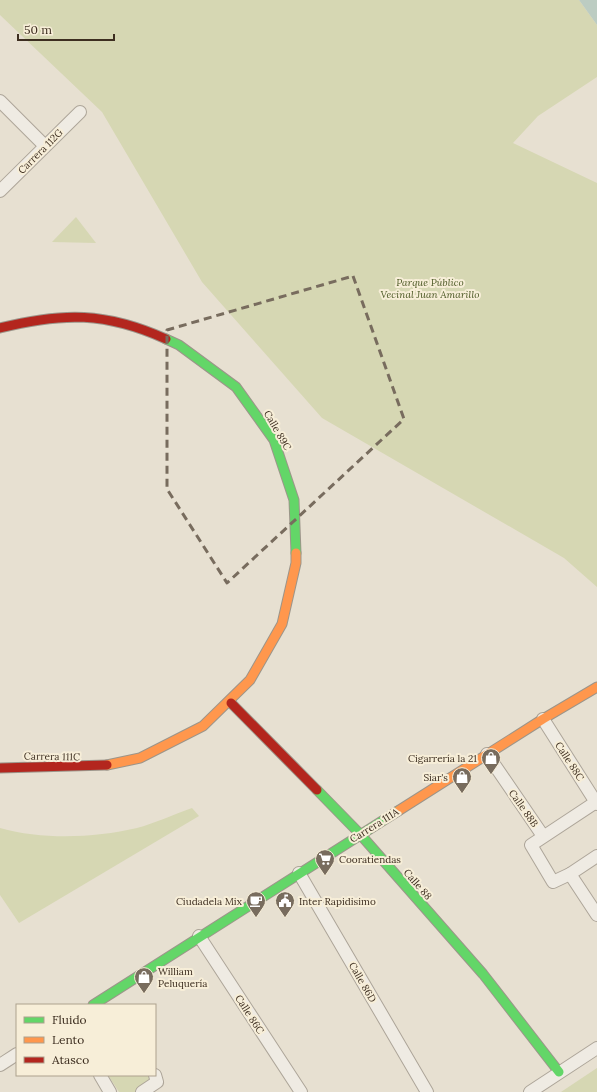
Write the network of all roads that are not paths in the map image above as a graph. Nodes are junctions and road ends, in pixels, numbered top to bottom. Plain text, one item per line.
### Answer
1 (0, 101) edge
2 (80, 112) dead end
3 (45, 146) junction
4 (0, 191) edge
5 (0, 328) edge
6 (597, 687) edge
7 (231, 703) junction
8 (543, 719) junction
9 (487, 754) junction
10 (0, 758) edge
11 (32, 766) junction
12 (0, 768) edge
13 (597, 803) edge
14 (360, 834) junction
15 (543, 836) junction
16 (597, 856) edge
17 (299, 873) junction
18 (570, 874) junction
19 (597, 915) edge
20 (199, 936) junction
21 (95, 1004) edge
22 (597, 1048) edge
23 (16, 1055) edge
24 (0, 1065) edge
25 (559, 1072) junction
26 (101, 1076) edge
27 (156, 1076) edge
28 (110, 1092) edge
29 (142, 1092) edge
30 (300, 1092) edge
31 (427, 1092) edge
32 (530, 1092) edge

1 - 3 street
2 - 3 street, Carrera 112G
3 - 4 street, Carrera 112G
5 - 7 street, Calle 89C
6 - 8 street, Carrera 111A
7 - 11 street, Carrera 111C
7 - 14 street, Calle 88
8 - 9 street, Carrera 111A
8 - 13 street, Calle 88C
9 - 14 street, Carrera 111A
9 - 15 street, Calle 88B
10 - 11 street
11 - 12 street, Carrera 111C
13 - 15 street
14 - 17 street, Carrera 111A
14 - 25 street, Calle 88
15 - 18 street, Calle 88B
16 - 18 street
17 - 20 street, Carrera 111A
17 - 31 street, Calle 86D
18 - 19 street
20 - 21 street, Carrera 111A
20 - 30 street, Calle 86C
22 - 25 street
23 - 24 street
25 - 32 street
26 - 28 street
27 - 29 street

